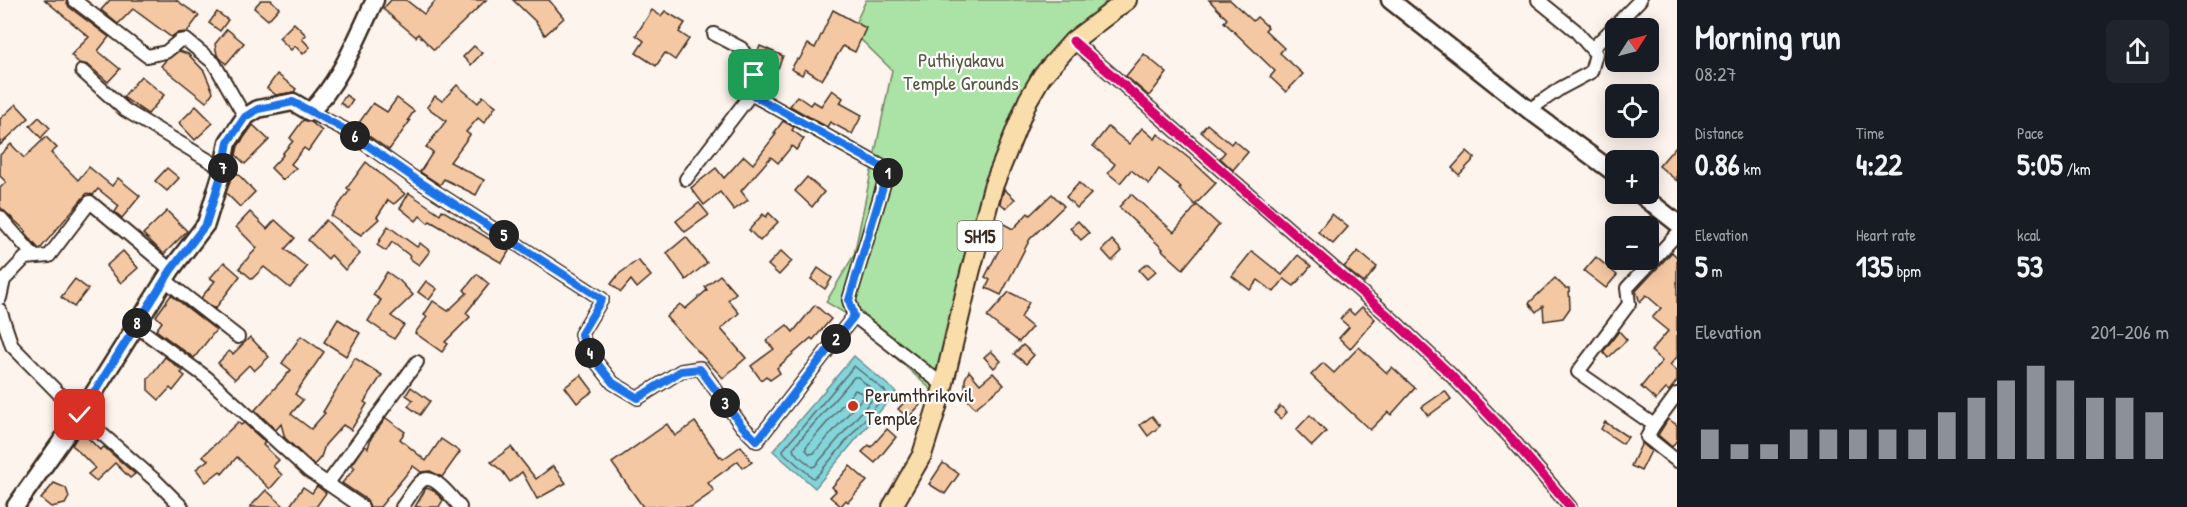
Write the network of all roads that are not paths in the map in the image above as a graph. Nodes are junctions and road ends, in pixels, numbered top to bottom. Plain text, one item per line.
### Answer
1 (74, 0) edge
2 (375, 0) edge
3 (1127, 0) edge
4 (1390, 0) edge
5 (1538, 0) edge
6 (1640, 0) edge
7 (714, 34) dead end
8 (1073, 42) junction
9 (1592, 49) junction
10 (82, 71) dead end
11 (751, 94) junction
12 (1529, 110) junction
13 (310, 112) junction
14 (245, 117) junction
15 (1605, 166) edge
16 (223, 169) junction
17 (686, 178) dead end
18 (1653, 204) edge
19 (0, 217) edge
20 (1677, 223) edge
21 (1677, 234) edge
22 (36, 257) junction
23 (168, 275) junction
24 (0, 298) edge
25 (0, 310) edge
26 (854, 316) junction
27 (136, 326) junction
28 (238, 337) dead end
29 (417, 362) dead end
30 (943, 385) junction
31 (1677, 394) edge
32 (80, 415) junction
33 (1654, 425) junction
34 (1677, 460) edge
35 (328, 483) junction
36 (15, 507) edge
37 (182, 507) edge
38 (362, 507) edge
39 (402, 507) edge
40 (460, 507) edge
41 (892, 507) edge
42 (1570, 507) edge

1 - 14 street
2 - 13 main road
3 - 8 main road, SH15
4 - 12 main road
5 - 9 street
6 - 9 street
7 - 11 street
8 - 30 main road, SH15
8 - 42 street
9 - 12 street
10 - 16 street
11 - 17 street
11 - 26 street
12 - 15 main road
13 - 14 main road
13 - 26 street
14 - 16 main road
16 - 23 main road
18 - 20 main road
19 - 22 street
21 - 33 street
22 - 23 street
22 - 24 street
23 - 27 main road
23 - 28 street
25 - 32 street
26 - 30 street
27 - 32 main road
27 - 35 street
29 - 35 street
30 - 41 main road, SH15
31 - 33 street
32 - 36 main road
32 - 37 street
33 - 34 street
35 - 38 street
39 - 40 street

